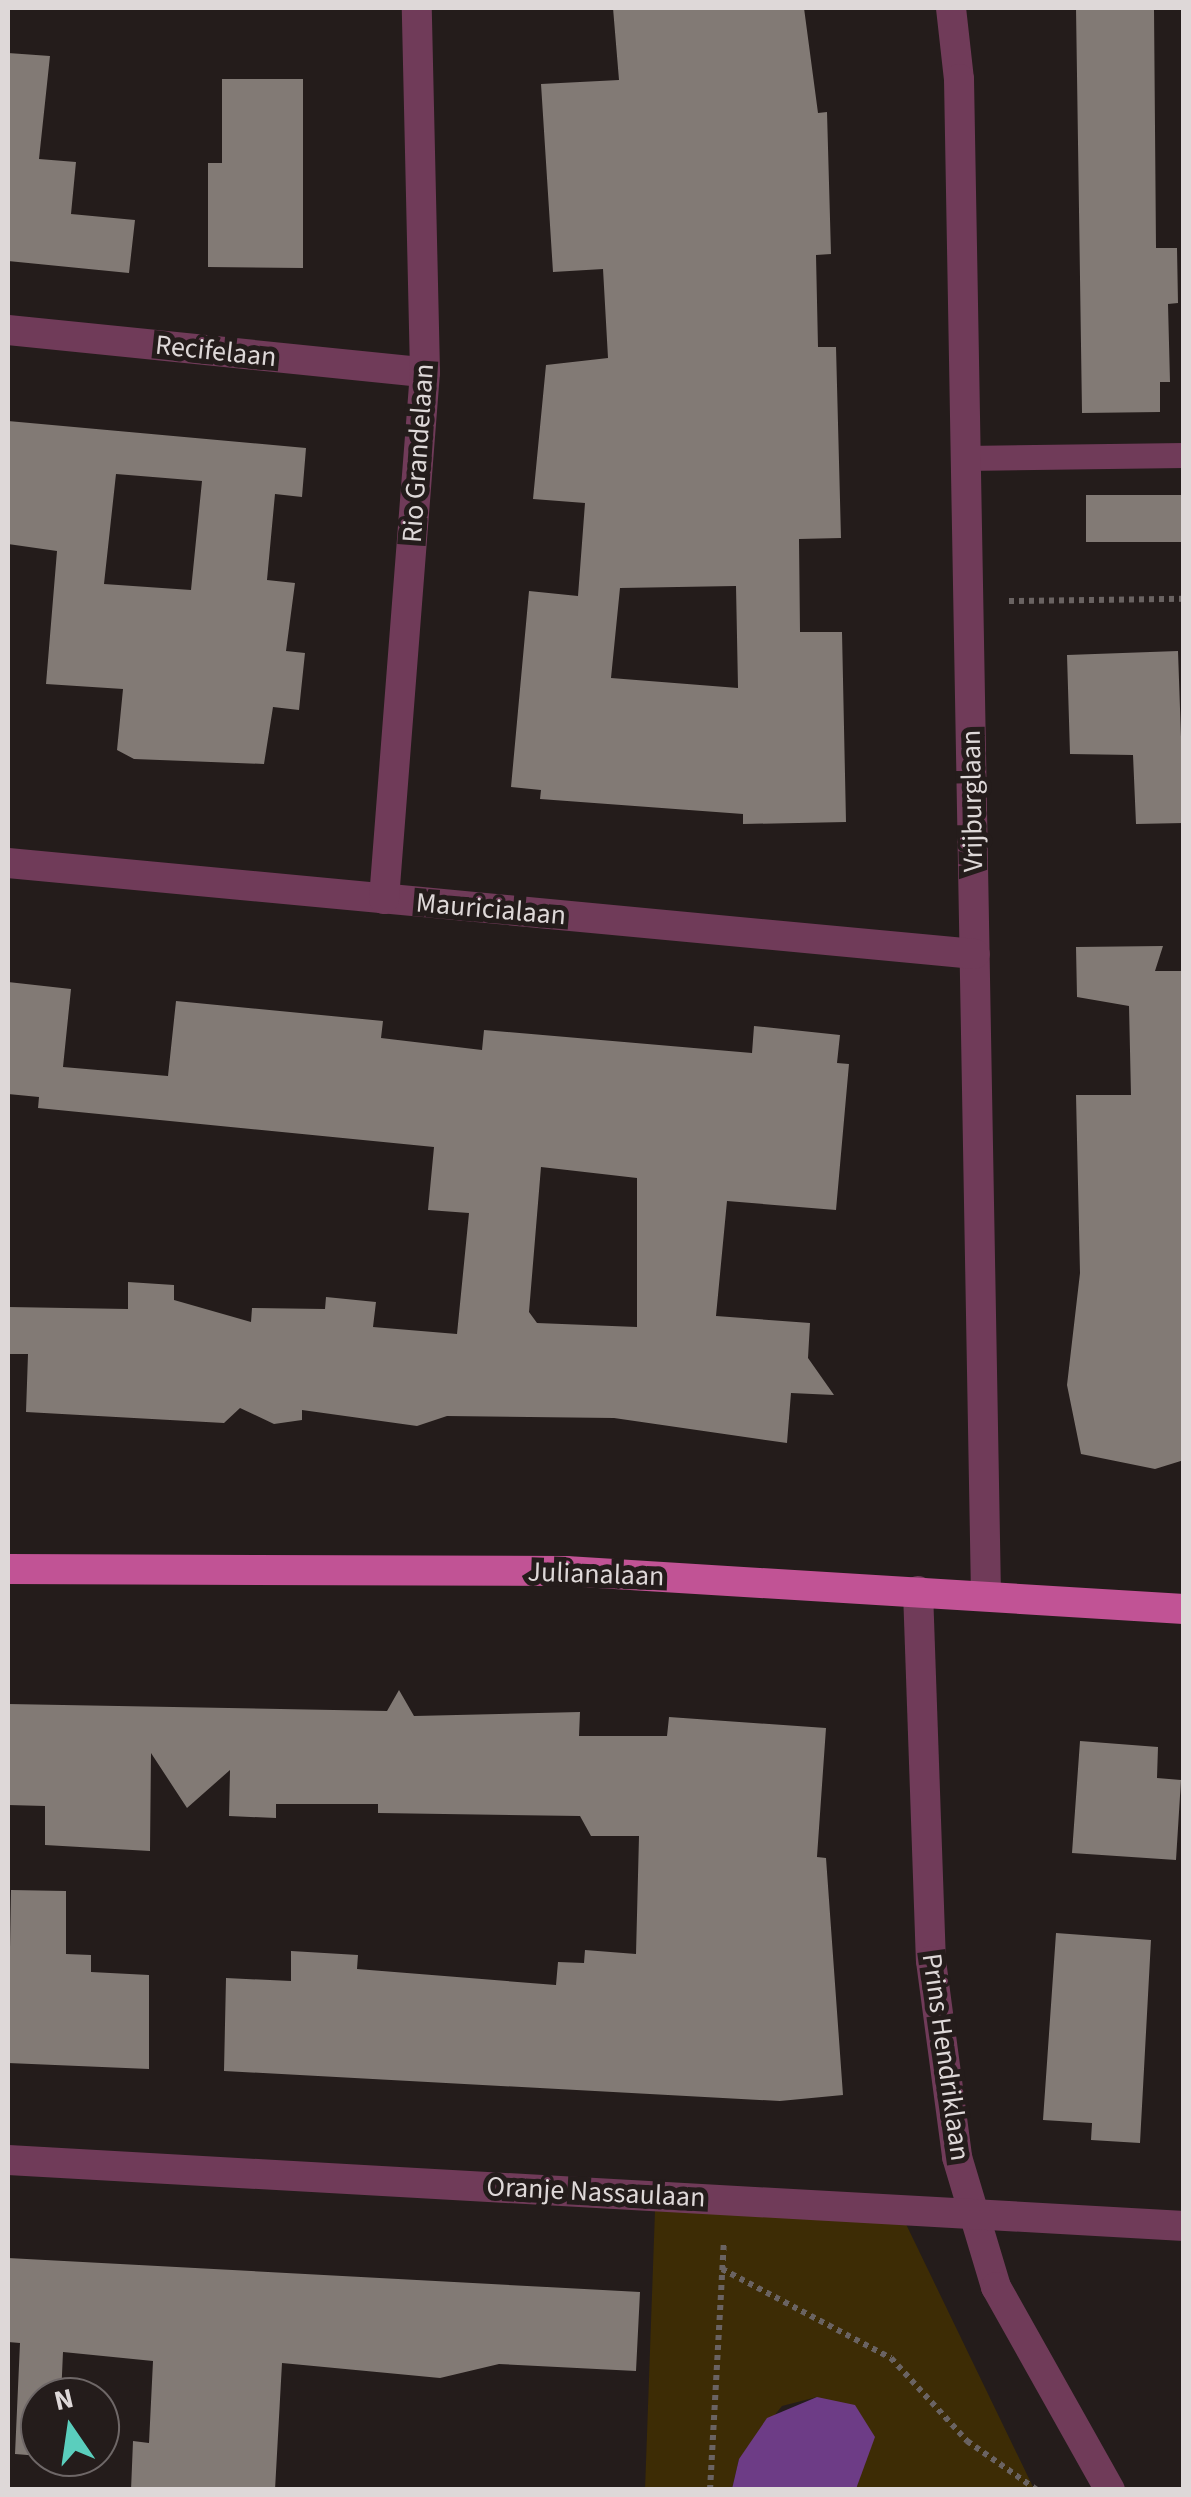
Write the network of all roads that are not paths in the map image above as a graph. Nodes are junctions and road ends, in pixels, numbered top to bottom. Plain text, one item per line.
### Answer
1 (416, 8) edge
2 (950, 8) edge
3 (8, 330) edge
4 (425, 372) junction
5 (1184, 455) edge
6 (965, 458) junction
7 (8, 863) edge
8 (384, 898) junction
9 (975, 954) junction
10 (8, 1569) edge
11 (918, 1590) junction
12 (986, 1595) junction
13 (1184, 1609) edge
14 (8, 2160) edge
15 (972, 2212) junction
16 (1184, 2226) edge
17 (1110, 2490) edge

1 - 4 street, Rio Grandelaan
2 - 6 street, Vrijburglaan
3 - 4 street, Recifelaan
4 - 8 street, Rio Grandelaan
5 - 6 lane
6 - 9 street, Vrijburglaan
7 - 8 street, Mauricialaan
8 - 9 street, Mauricialaan
9 - 12 street, Vrijburglaan
10 - 11 main road, Julianalaan
11 - 12 main road, Julianalaan
11 - 15 street, Prins Hendriklaan
12 - 13 main road, Julianalaan
14 - 15 street, Oranje Nassaulaan
15 - 16 street, Oranje Nassaulaan
15 - 17 street, Prins Hendriklaan

